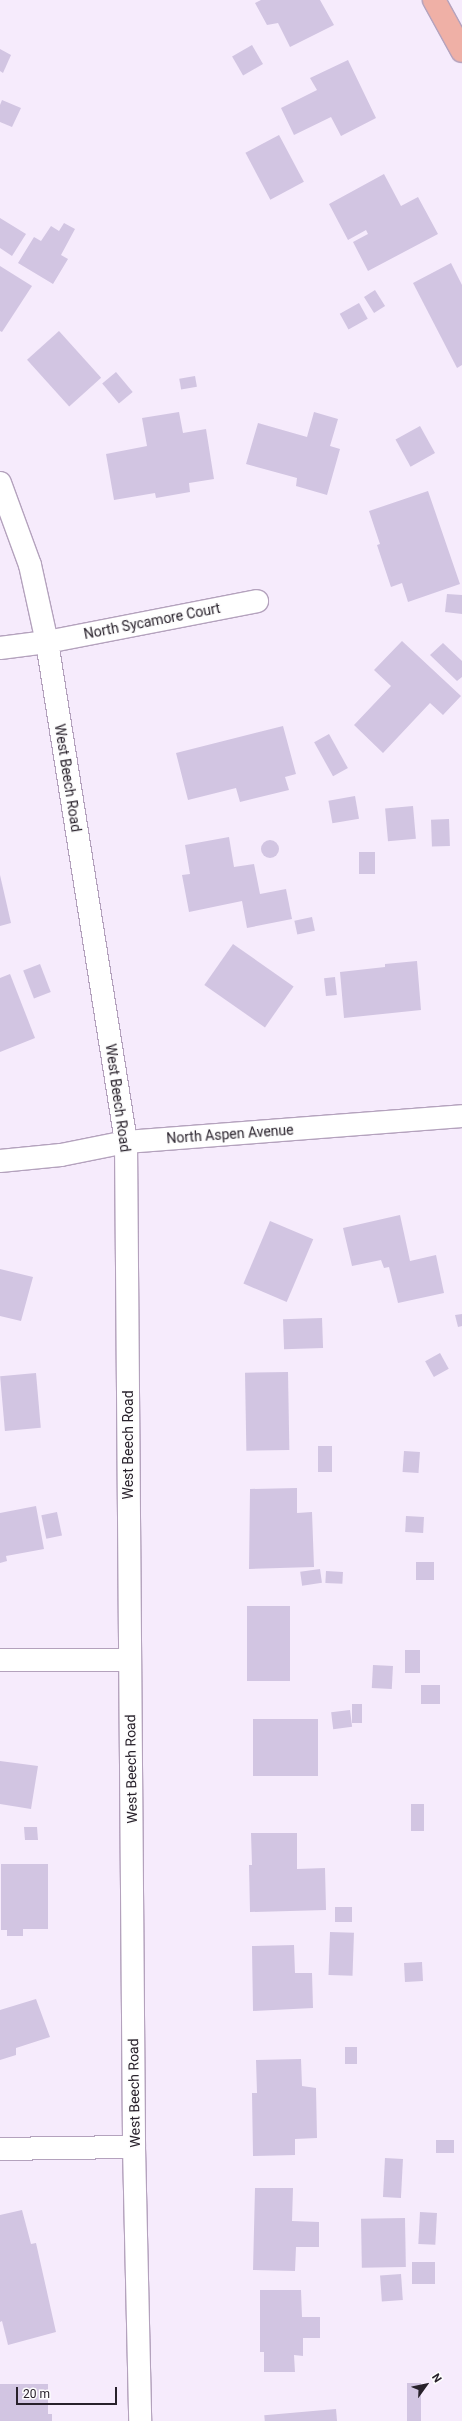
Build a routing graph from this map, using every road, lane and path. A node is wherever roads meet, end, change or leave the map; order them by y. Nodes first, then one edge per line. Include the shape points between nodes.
1 (434, 0) edge
2 (462, 51) edge
3 (0, 483) edge
4 (257, 601) dead end
5 (47, 642) junction
6 (0, 648) edge
7 (462, 1116) edge
8 (126, 1142) junction
9 (0, 1161) edge
10 (0, 1660) edge
11 (130, 1660) junction
12 (134, 2147) junction
13 (0, 2149) edge
14 (140, 2421) edge

1 - 2 main road
3 - 5 street, West Beech Road via 30,565
4 - 5 street, North Sycamore Court
5 - 6 street, North Sycamore Court
5 - 8 street, West Beech Road
7 - 8 street, North Aspen Avenue
8 - 9 street, North Aspen Avenue via 61,1155
8 - 11 street, West Beech Road
10 - 11 street
11 - 12 street, West Beech Road
12 - 13 street
12 - 14 street, West Beech Road

